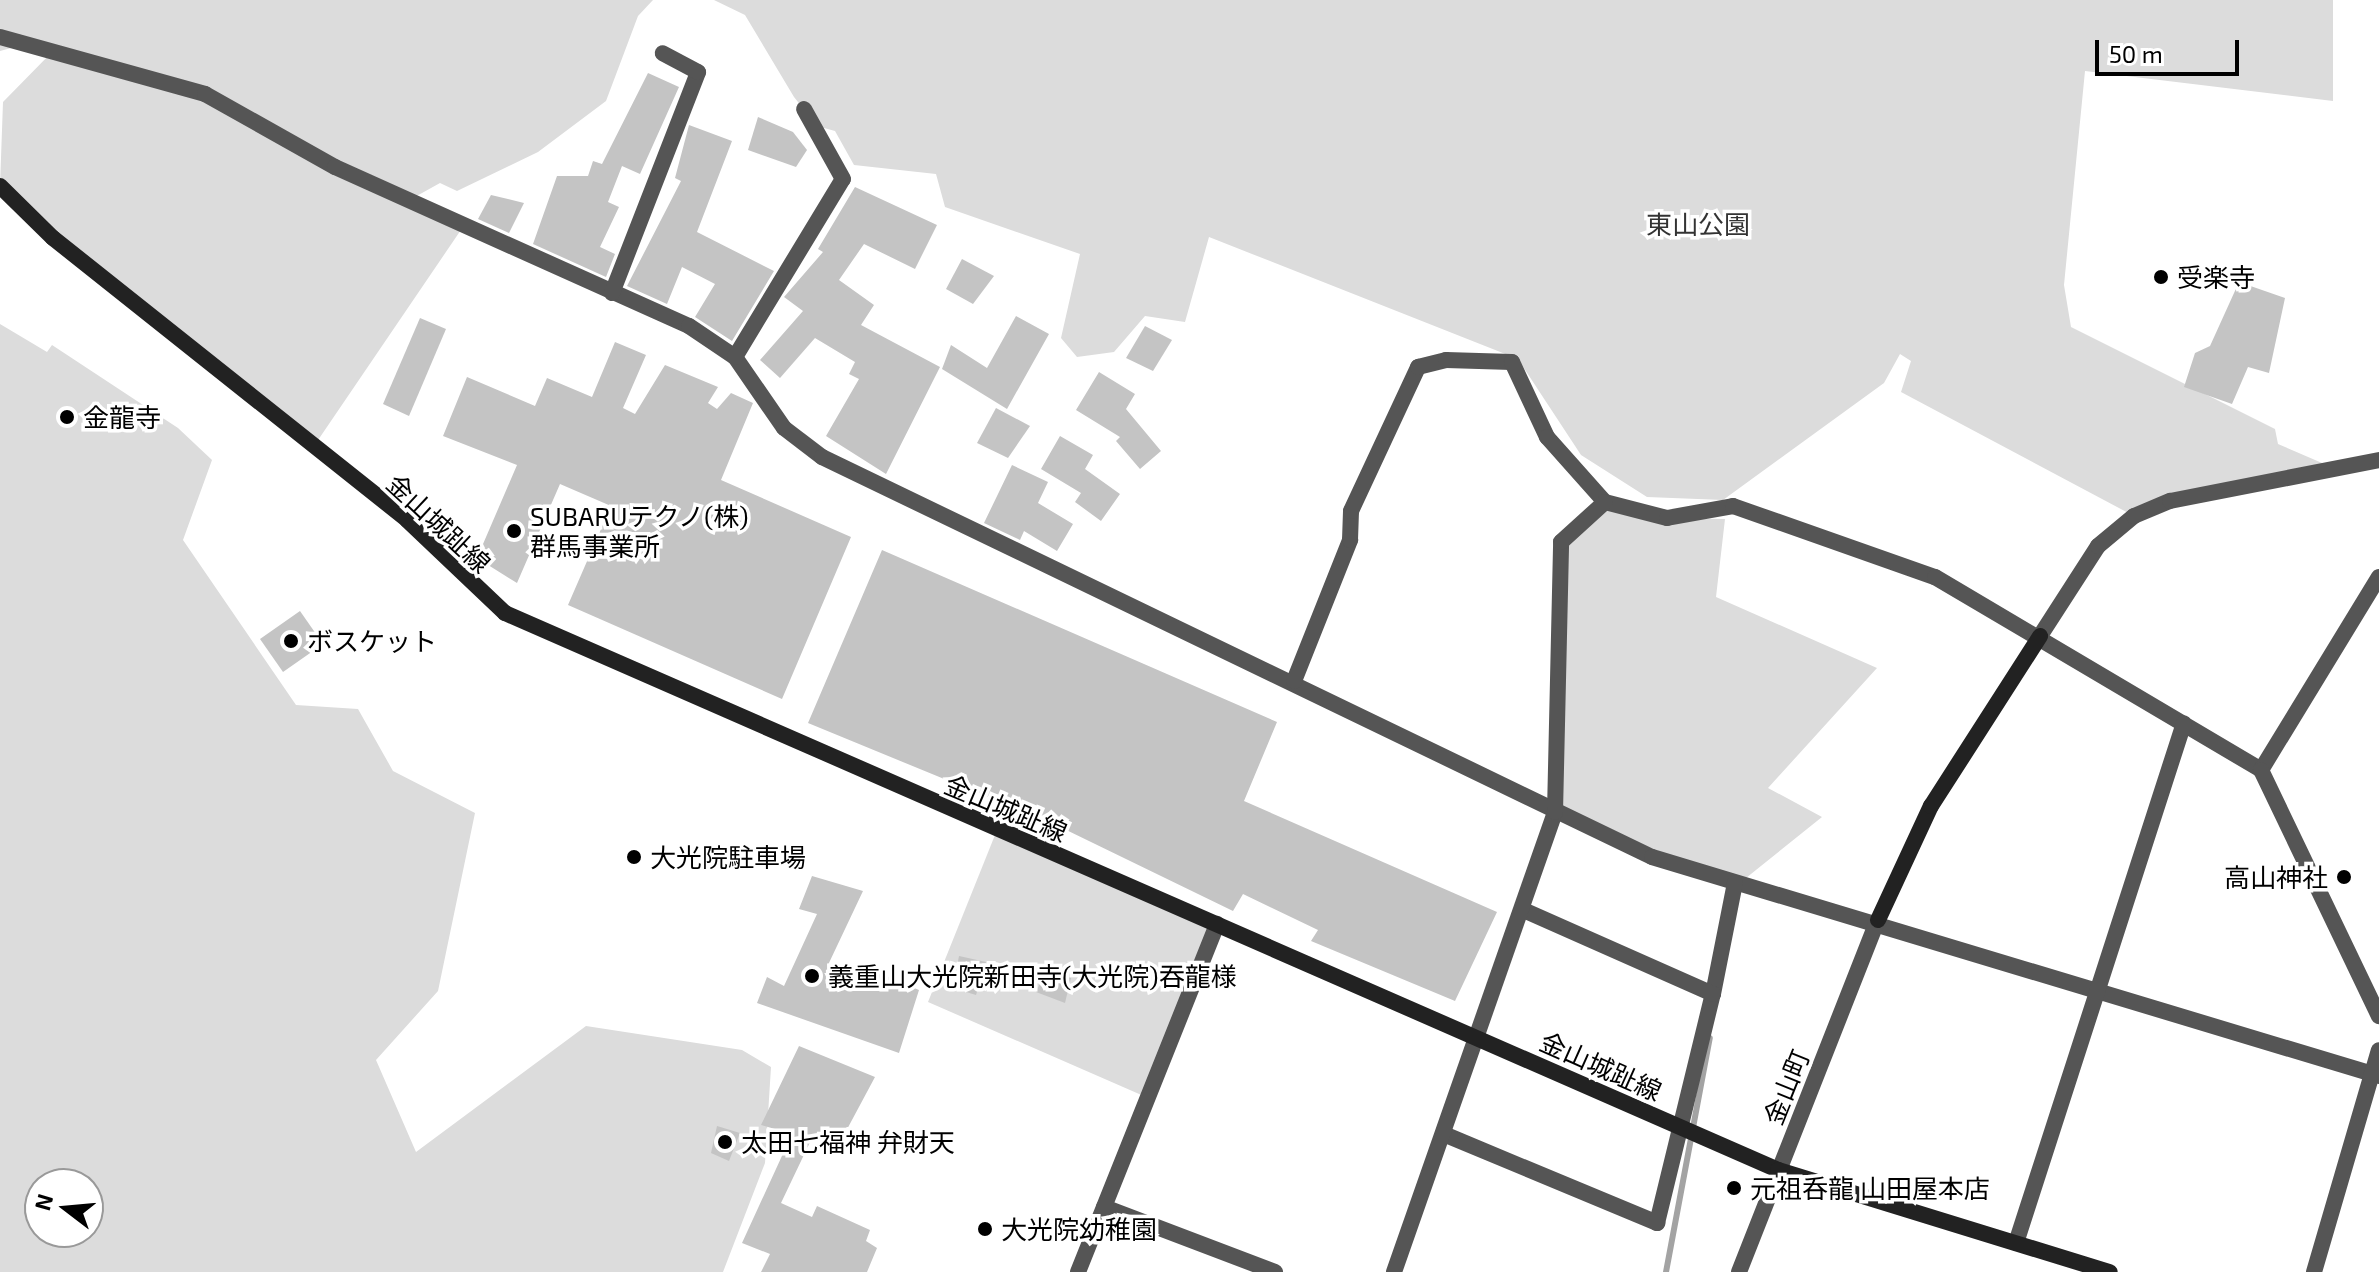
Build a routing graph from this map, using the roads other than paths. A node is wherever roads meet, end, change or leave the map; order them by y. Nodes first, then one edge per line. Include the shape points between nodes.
1 (0, 37) edge
2 (663, 53) dead end
3 (804, 109) dead end
4 (0, 186) edge
5 (612, 293) junction
6 (735, 357) junction
7 (2379, 460) edge
8 (1605, 502) junction
9 (2379, 577) edge
10 (2040, 636) junction
11 (1294, 681) junction
12 (2184, 723) junction
13 (2261, 770) junction
14 (1555, 812) junction
15 (1735, 883) junction
16 (1523, 910) junction
17 (1878, 920) junction
18 (1217, 924) junction
19 (2095, 988) junction
20 (1713, 994) junction
21 (2379, 1016) edge
22 (1480, 1040) junction
23 (2379, 1050) edge
24 (2376, 1075) edge
25 (1678, 1126) junction
26 (1446, 1135) junction
27 (1778, 1170) junction
28 (1104, 1207) junction
29 (2016, 1243) junction
30 (1078, 1272) edge
31 (1275, 1272) edge
32 (1394, 1272) edge
33 (1739, 1272) edge
34 (2110, 1272) edge
35 (2314, 1272) edge

1 - 5 street via 205,94 335,167
2 - 5 street via 698,72
3 - 6 street via 843,179
4 - 18 main road, 金山城趾線 via 53,238 407,520 505,613
5 - 6 street via 689,326
6 - 11 street via 784,428 822,457
7 - 10 street via 2170,501 2134,516 2098,546
8 - 10 street via 1667,518 1733,506 1782,520 1935,577
8 - 11 street via 1547,437 1512,362 1465,359 1418,367 1351,511 1350,540
8 - 14 street via 1561,542
9 - 13 street
10 - 12 street
10 - 17 main road via 1931,806
11 - 14 street
12 - 13 street
12 - 19 street
13 - 21 street
14 - 15 street via 1652,857
14 - 16 street
15 - 17 street
15 - 20 street
16 - 20 street
16 - 22 street
17 - 19 street
17 - 27 street, 金山町
18 - 22 main road, 金山城趾線
18 - 28 street
19 - 24 street
19 - 29 street
20 - 25 street
22 - 25 main road, 金山城趾線
22 - 26 street
23 - 24 street
24 - 35 street
25 - 26 street via 1657,1223
25 - 27 main road, 金山城趾線
26 - 32 street
27 - 29 main road, 金山城趾線
27 - 33 street, 金山町
28 - 30 street
28 - 31 street
29 - 34 main road, 金山城趾線

